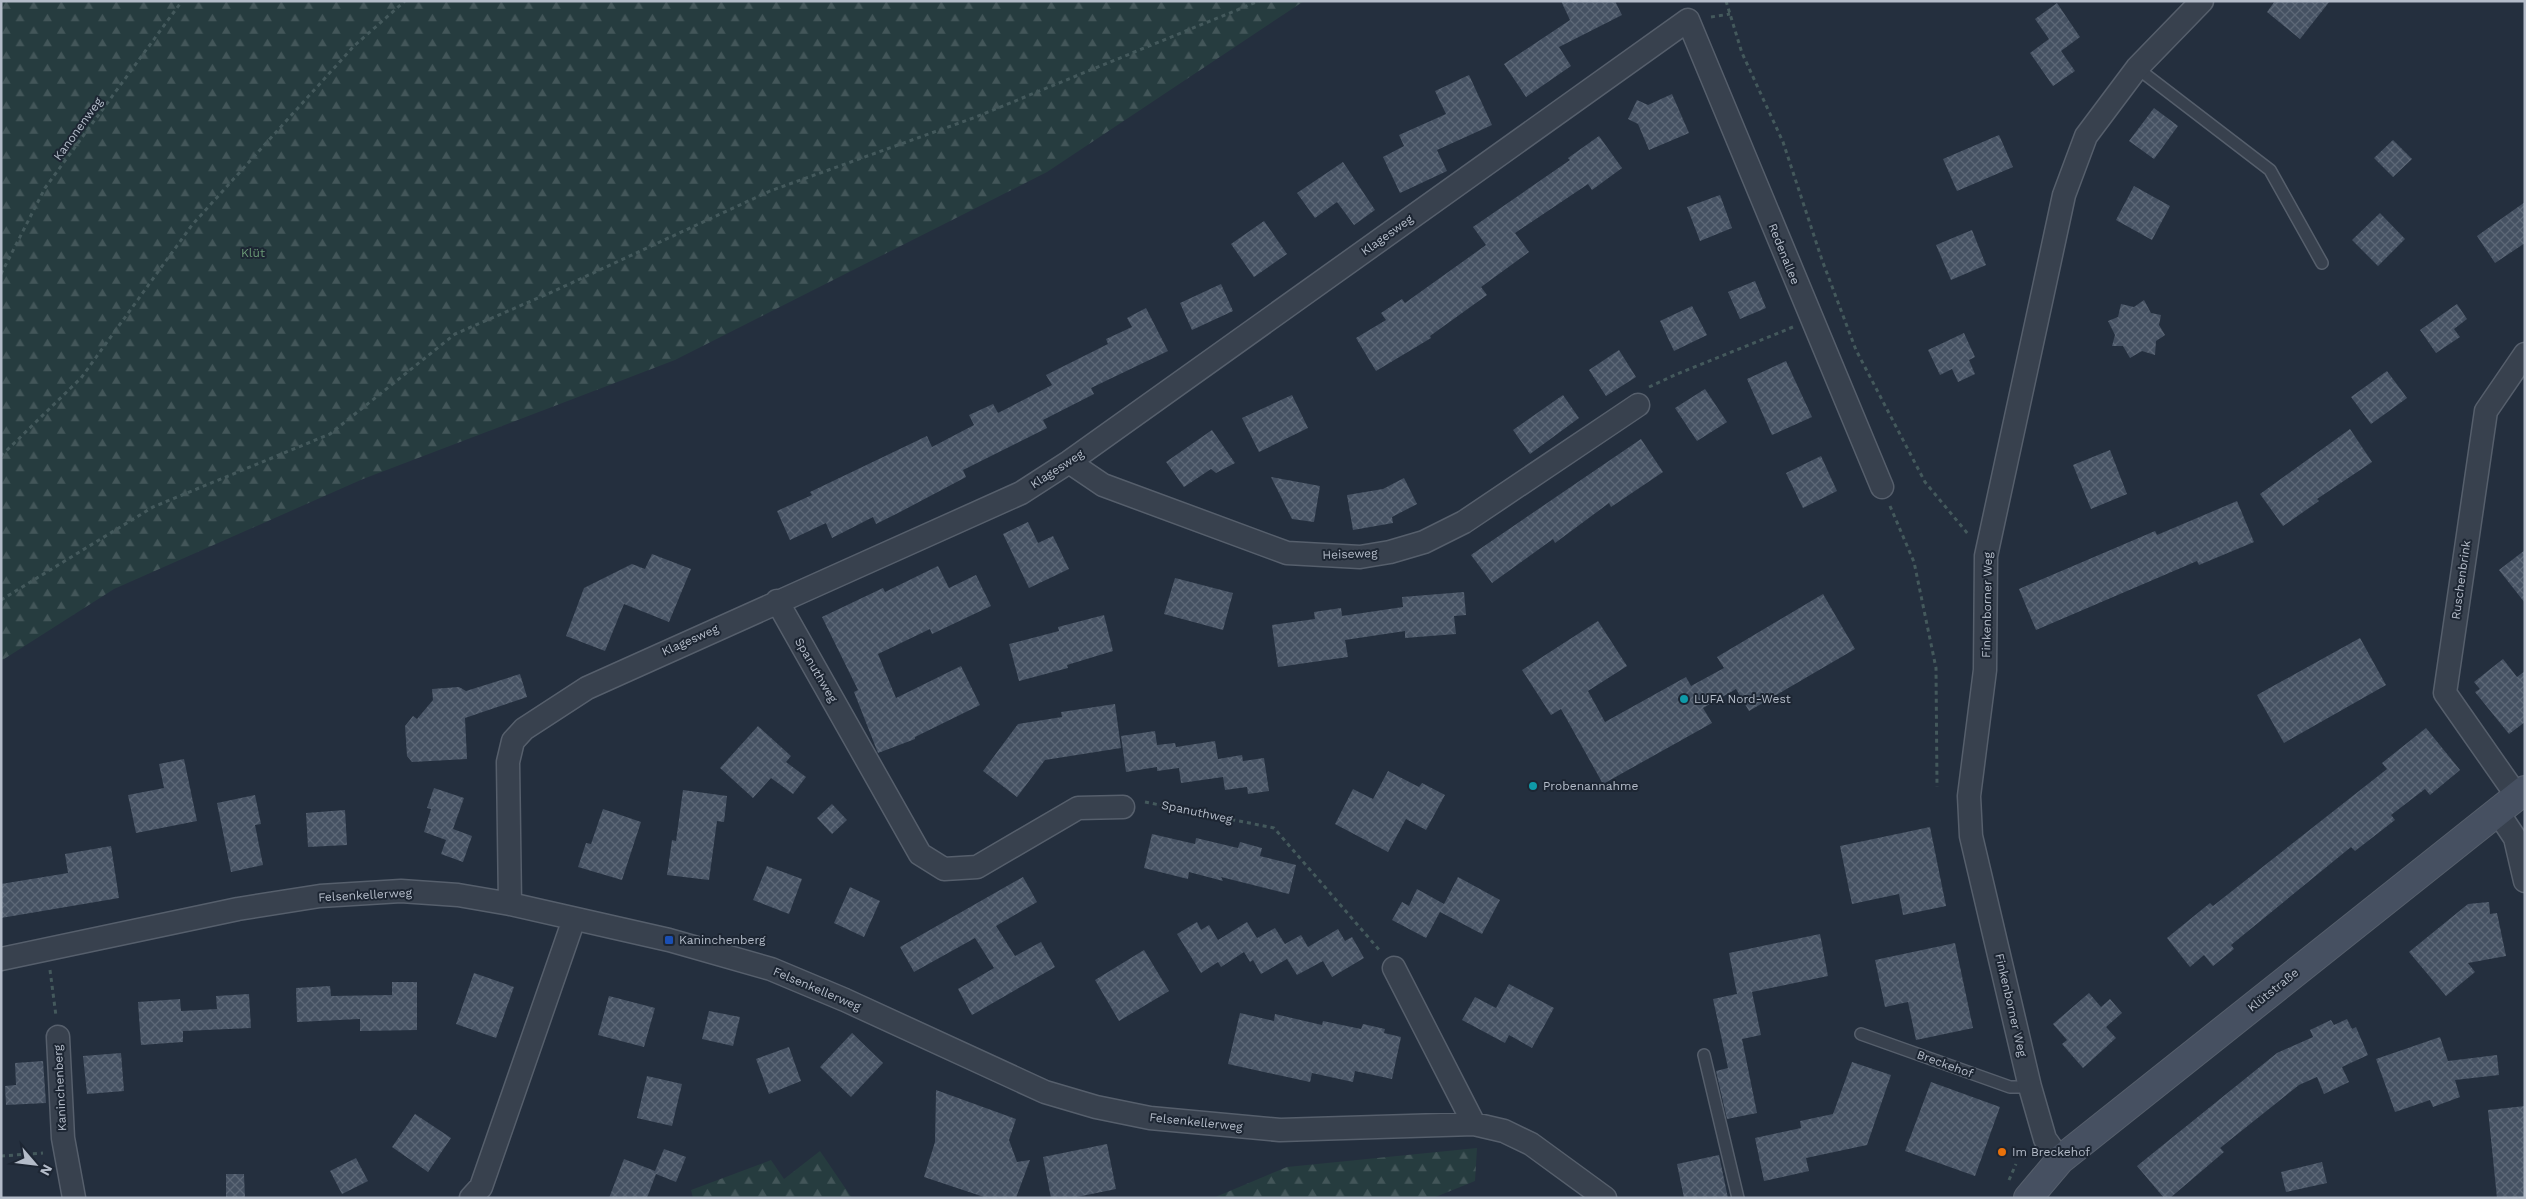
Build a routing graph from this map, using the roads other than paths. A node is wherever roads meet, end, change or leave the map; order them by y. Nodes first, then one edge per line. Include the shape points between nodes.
1 (2202, 1) edge
2 (1688, 20) joint
3 (2137, 68) junction
4 (2322, 263) dead end
5 (2525, 354) edge
6 (1638, 405) road end
7 (1069, 462) junction
8 (1882, 487) road end
9 (776, 602) junction
10 (2513, 799) edge
11 (1124, 807) road end
12 (2525, 881) edge
13 (510, 904) junction
14 (574, 919) junction
15 (1, 959) edge
16 (1394, 968) road end
17 (1861, 1034) dead end
18 (58, 1037) road end
19 (1704, 1055) dead end
20 (2030, 1087) junction
21 (1474, 1124) junction
22 (2060, 1160) junction
23 (74, 1198) edge
24 (471, 1198) edge
25 (1605, 1198) edge
26 (1738, 1198) edge
27 (2028, 1198) edge

1 - 3 street, Finkenborner Weg
2 - 7 street, Klagesweg
2 - 8 street, Redenallee
3 - 4 lane via 2270,170
3 - 20 street, Finkenborner Weg via 2086,136 2064,195 1986,556 1985,670 1969,796 1971,836
5 - 10 street, Ruschenbrink via 2486,411 2445,693
6 - 7 street, Heiseweg via 1464,522 1424,542 1390,552 1360,556 1287,553 1103,485
7 - 9 street, Klagesweg via 1021,493
9 - 11 street, Spanuthweg via 920,854 944,869 977,867 1078,808
9 - 13 street, Klagesweg via 587,688 524,729 513,742 508,762
10 - 12 street, Ruschenbrink via 2515,838
10 - 22 main road, Klütstraße
13 - 14 street, Felsenkellerweg
13 - 15 street, Felsenkellerweg via 458,895 401,891 320,896 238,909
14 - 21 street, Felsenkellerweg via 711,950 771,969 1045,1092 1096,1108 1150,1118 1280,1130
14 - 24 street via 481,1187
16 - 21 street
17 - 20 lane, Breckehof via 2010,1087
18 - 23 street, Kaninchenberg via 65,1151
19 - 26 lane
20 - 22 street, Finkenborner Weg via 2045,1139
21 - 25 street, Felsenkellerweg via 1504,1131 1531,1144
22 - 27 main road, Klütstraße

